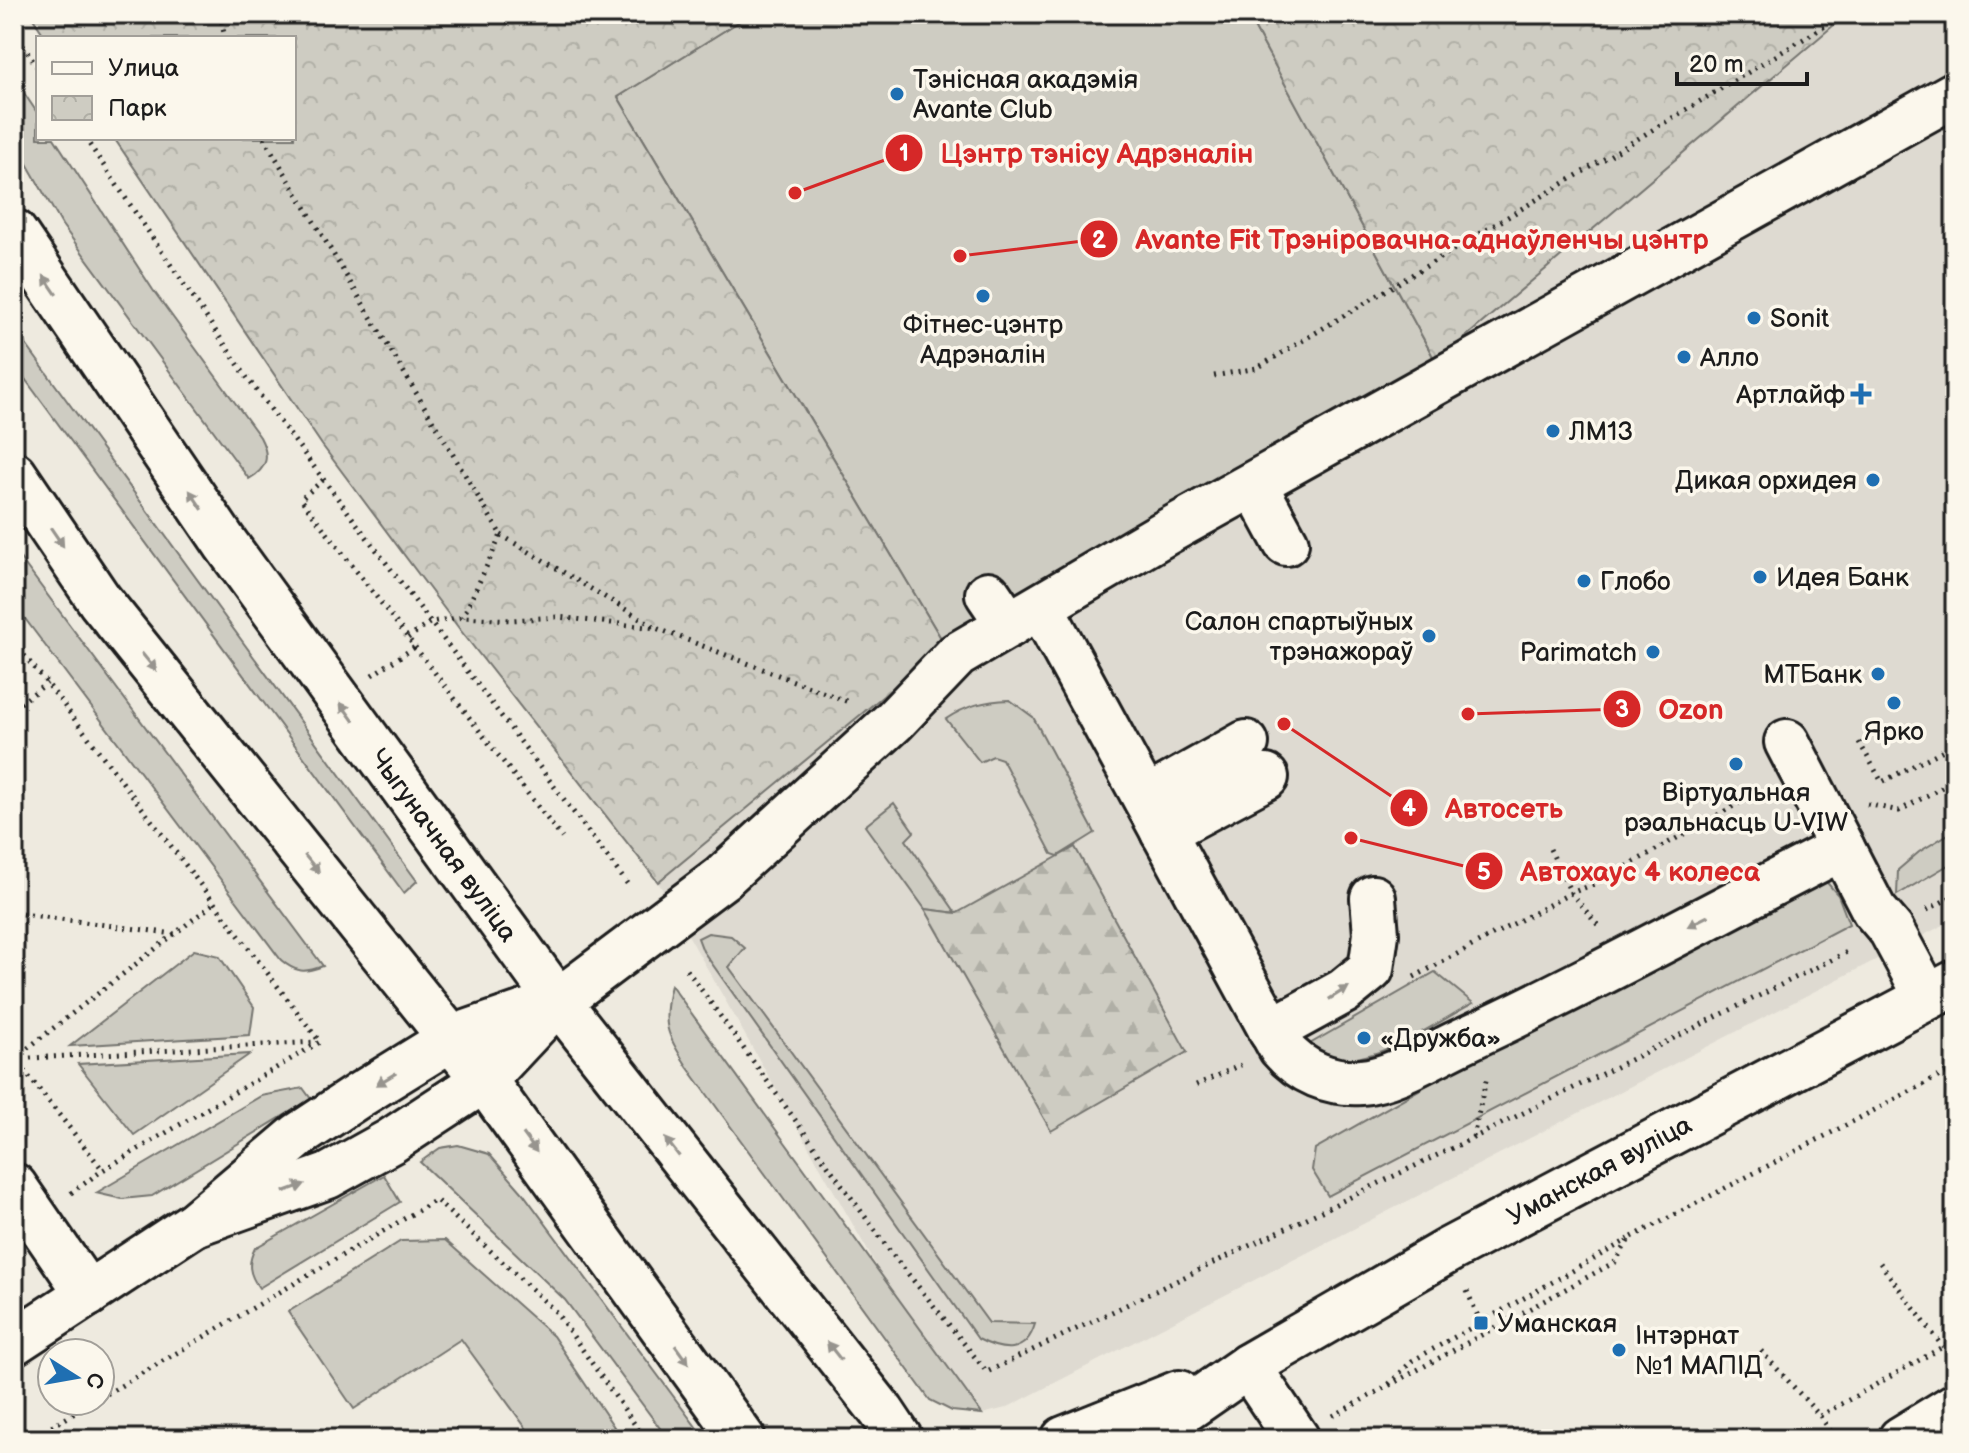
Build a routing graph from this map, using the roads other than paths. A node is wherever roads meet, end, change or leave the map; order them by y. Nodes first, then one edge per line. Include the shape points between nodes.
1 (1955, 94) edge
2 (14, 232) edge
3 (14, 474) edge
4 (1254, 484) junction
5 (1286, 543) dead end
6 (1012, 609) junction
7 (1787, 742) dead end
8 (1256, 760) dead end
9 (1154, 815) junction
10 (1842, 848) junction
11 (1373, 898) dead end
12 (1941, 990) edge
13 (558, 1001) junction
14 (1271, 1031) junction
15 (452, 1038) junction
16 (484, 1080) junction
17 (26, 1202) edge
18 (194, 1224) junction
19 (88, 1294) junction
20 (14, 1342) edge
21 (1248, 1366) junction
22 (1955, 1406) edge
23 (1296, 1438) edge
24 (743, 1439) edge
25 (900, 1439) edge
26 (1064, 1439) edge
27 (1143, 1439) edge
28 (1901, 1439) edge

1 - 4 main road
13 -> 2 main road, Чыгуначная вуліца via 225,543
3 -> 15 main road via 100,601
4 - 5 main road
4 - 6 main road
6 - 9 main road
6 - 13 main road via 722,878
7 - 10 main road
8 - 9 main road
9 - 14 main road
10 - 12 main road via 1874,910
10 -> 14 main road via 1396,1072 1364,1082 1330,1081 1292,1061
14 -> 11 main road via 1344,991 1371,969 1376,934
12 - 21 main road, Уманская вуліца via 1449,1250
13 - 15 main road
13 - 16 main road
25 -> 13 main road, Чыгуначная вуліца
15 - 16 main road
15 -> 18 main road via 299,1135
18 -> 16 main road via 328,1176
16 -> 24 main road
17 - 19 main road
18 - 19 main road
19 - 20 main road
21 - 23 main road
21 - 26 main road, Уманская вуліца
21 - 27 main road, Уманская вуліца
22 - 28 main road

